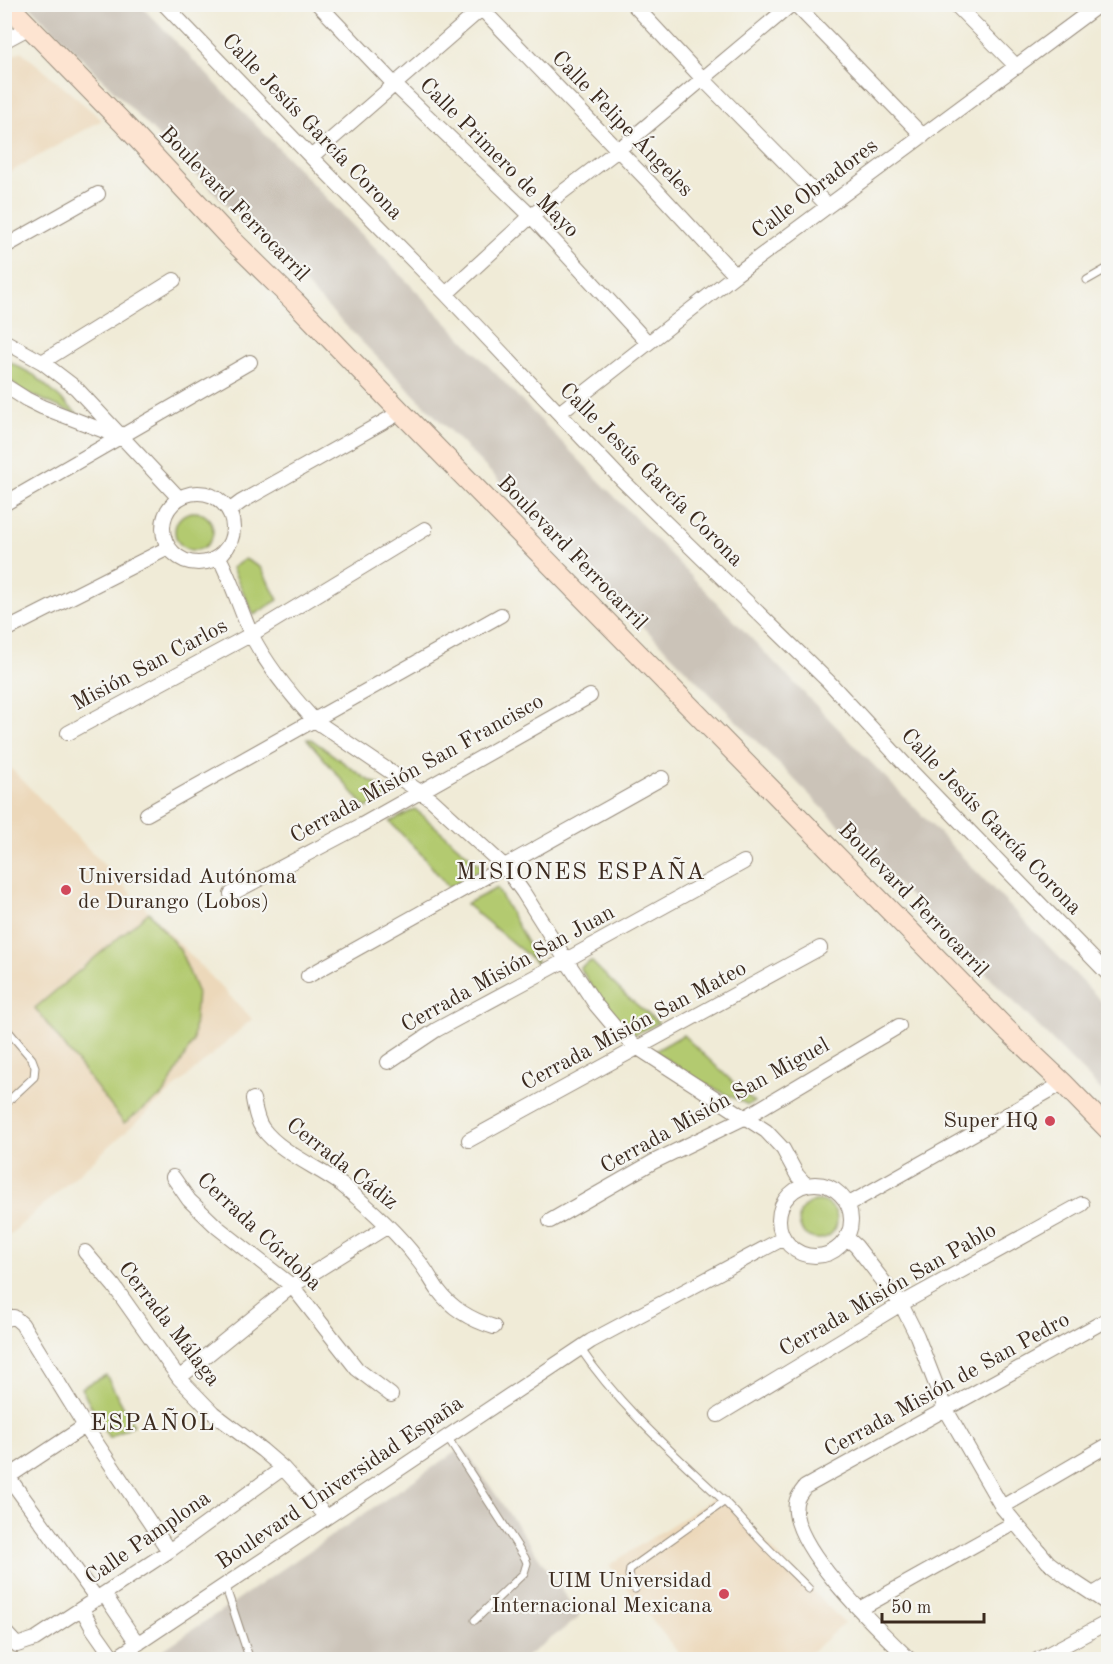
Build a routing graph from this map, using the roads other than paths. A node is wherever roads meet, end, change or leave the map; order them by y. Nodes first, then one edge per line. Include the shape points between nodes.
1 (7, 4) edge
2 (318, 4) edge
3 (633, 4) edge
4 (793, 4) edge
5 (955, 4) edge
6 (1101, 4) edge
7 (482, 6) edge
8 (173, 7) edge
9 (1108, 11) edge
10 (30, 27) junction
11 (4, 41) edge
12 (1017, 66) junction
13 (702, 78) junction
14 (395, 85) junction
15 (923, 136) junction
16 (618, 150) junction
17 (311, 157) junction
18 (98, 194) dead end
19 (828, 206) junction
20 (531, 216) junction
21 (4, 247) edge
22 (1108, 268) edge
23 (735, 275) junction
24 (174, 280) dead end
25 (1087, 280) dead end
26 (446, 294) junction
27 (4, 341) edge
28 (648, 344) junction
29 (42, 362) junction
30 (250, 362) dead end
31 (4, 385) edge
32 (401, 412) junction
33 (559, 413) junction
34 (121, 437) junction
35 (179, 498) junction
36 (4, 504) edge
37 (229, 511) junction
38 (425, 529) dead end
39 (168, 548) junction
40 (219, 557) junction
41 (501, 615) dead end
42 (4, 631) edge
43 (252, 634) junction
44 (590, 696) dead end
45 (314, 720) junction
46 (68, 733) dead end
47 (662, 778) dead end
48 (420, 792) junction
49 (147, 814) dead end
50 (744, 862) dead end
51 (505, 867) junction
52 (231, 894) dead end
53 (820, 948) dead end
54 (566, 960) junction
55 (1108, 974) edge
56 (308, 976) dead end
57 (4, 1026) edge
58 (899, 1026) dead end
59 (638, 1048) junction
60 (388, 1062) dead end
61 (1063, 1083) junction
62 (253, 1099) dead end
63 (4, 1105) edge
64 (746, 1117) junction
65 (1108, 1129) edge
66 (469, 1140) dead end
67 (173, 1177) dead end
68 (805, 1184) junction
69 (849, 1204) junction
70 (1082, 1204) dead end
71 (4, 1212) edge
72 (4, 1216) edge
73 (550, 1221) dead end
74 (388, 1226) junction
75 (784, 1238) junction
76 (848, 1238) junction
77 (85, 1252) dead end
78 (292, 1286) junction
79 (901, 1304) junction
80 (1108, 1319) edge
81 (4, 1320) edge
82 (494, 1327) dead end
83 (585, 1345) junction
84 (179, 1378) junction
85 (391, 1395) dead end
86 (945, 1408) junction
87 (718, 1415) dead end
88 (86, 1426) junction
89 (447, 1437) junction
90 (1108, 1445) edge
91 (283, 1468) junction
92 (6, 1474) edge
93 (725, 1502) junction
94 (1002, 1507) junction
95 (327, 1517) junction
96 (1014, 1523) junction
97 (169, 1551) junction
98 (225, 1585) junction
99 (1108, 1585) edge
100 (809, 1588) dead end
101 (635, 1589) dead end
102 (1093, 1594) junction
103 (100, 1597) junction
104 (1108, 1604) edge
105 (82, 1609) junction
106 (860, 1610) junction
107 (475, 1620) dead end
108 (1108, 1622) edge
109 (4, 1631) edge
110 (139, 1643) junction
111 (249, 1657) edge
112 (115, 1659) edge
113 (241, 1659) edge
114 (910, 1659) edge
115 (1037, 1659) edge

1 - 10 main road, Boulevard Ferrocarril
2 - 14 street, Calle Primero de Mayo
3 - 13 street
4 - 13 street
4 - 15 street
5 - 12 street
6 - 9 street
6 - 12 street, Calle Obradores
7 - 14 street
7 - 16 street, Calle Felipe Ángeles
8 - 17 street, Calle Jesús García Corona
10 - 11 street
10 - 32 main road, Boulevard Ferrocarril
12 - 15 street, Calle Obradores
13 - 16 street
13 - 19 street
14 - 17 street
14 - 20 street, Calle Primero de Mayo
15 - 19 street, Calle Obradores
16 - 20 street
16 - 23 street, Calle Felipe Ángeles
17 - 26 street, Calle Jesús García Corona
18 - 21 street
19 - 23 street, Calle Obradores
20 - 26 street
20 - 28 street, Calle Primero de Mayo
22 - 25 lane
23 - 28 street, Calle Obradores
24 - 29 street
26 - 33 street, Calle Jesús García Corona
27 - 29 street
28 - 33 street, Calle Obradores
29 - 34 street via 76,388
30 - 34 street
31 - 34 street via 42,407
32 - 37 street
32 - 61 main road, Boulevard Ferrocarril
33 - 55 street, Calle Jesús García Corona via 828,681
34 - 35 street
34 - 36 street
35 - 37 street via 199,492 211,494
35 - 39 street via 163,522
37 - 40 street via 233,535
38 - 43 street, Misión San Carlos
39 - 40 street via 195,564
39 - 42 street
40 - 43 street
41 - 45 street
43 - 45 street via 277,676
43 - 46 street, Misión San Carlos
44 - 48 street, Cerrada Misión San Francisco
45 - 48 street
45 - 49 street
47 - 51 street
48 - 51 street
48 - 52 street, Cerrada Misión San Francisco
50 - 54 street, Cerrada Misión San Juan
51 - 54 street
51 - 56 street
53 - 59 street, Cerrada Misión San Mateo
54 - 59 street via 596,1005
54 - 60 street, Cerrada Misión San Juan via 436,1030
57 - 63 lane via 35,1067 34,1077
58 - 64 street, Cerrada Misión San Miguel
59 - 64 street
59 - 66 street, Cerrada Misión San Mateo
61 - 65 main road, Boulevard Ferrocarril
61 - 69 street
62 - 74 street, Cerrada Cádiz via 262,1128 275,1142 341,1185
64 - 68 street via 783,1149
64 - 73 street, Cerrada Misión San Miguel via 653,1162
67 - 78 street, Cerrada Córdoba via 189,1200 217,1227
68 - 69 street via 830,1186
68 - 75 street via 784,1200 779,1212
69 - 76 street
70 - 79 street, Cerrada Misión San Pablo
71 - 72 lane
74 - 78 street
74 - 82 street, Cerrada Cádiz via 450,1304
75 - 76 street via 789,1246 812,1257 833,1252
75 - 83 street, Boulevard Universidad España
76 - 79 street
77 - 84 street, Cerrada Málaga
78 - 84 street
78 - 85 street, Cerrada Córdoba via 357,1369
79 - 86 street
79 - 87 street, Cerrada Misión San Pablo
80 - 86 street, Cerrada Misión de San Pedro
81 - 88 street via 14,1317 22,1324
83 - 89 street, Boulevard Universidad España
83 - 93 lane via 594,1370 625,1405
84 - 91 street, Cerrada Málaga via 213,1413
86 - 94 street
86 - 106 street, Cerrada Misión de San Pedro via 805,1487 796,1502 805,1538 825,1570
88 - 92 street
88 - 97 street
89 - 95 street, Boulevard Universidad España
89 - 107 lane via 527,1563 524,1573
90 - 94 street
91 - 95 street, Cerrada Málaga
91 - 97 street, Calle Pamplona
92 - 103 street
93 - 100 lane
93 - 101 lane via 630,1569
94 - 96 street
95 - 98 street, Boulevard Universidad España
96 - 102 street via 1048,1562
96 - 106 street
97 - 103 street, Calle Pamplona
98 - 110 street, Boulevard Universidad España
98 - 111 lane
99 - 102 street
102 - 104 street
103 - 105 street, Calle Pamplona
103 - 110 street
105 - 109 street, Calle Pamplona via 35,1639 17,1645
105 - 112 street
106 - 114 street
108 - 115 street
110 - 112 street, Boulevard Universidad España
111 - 113 lane

